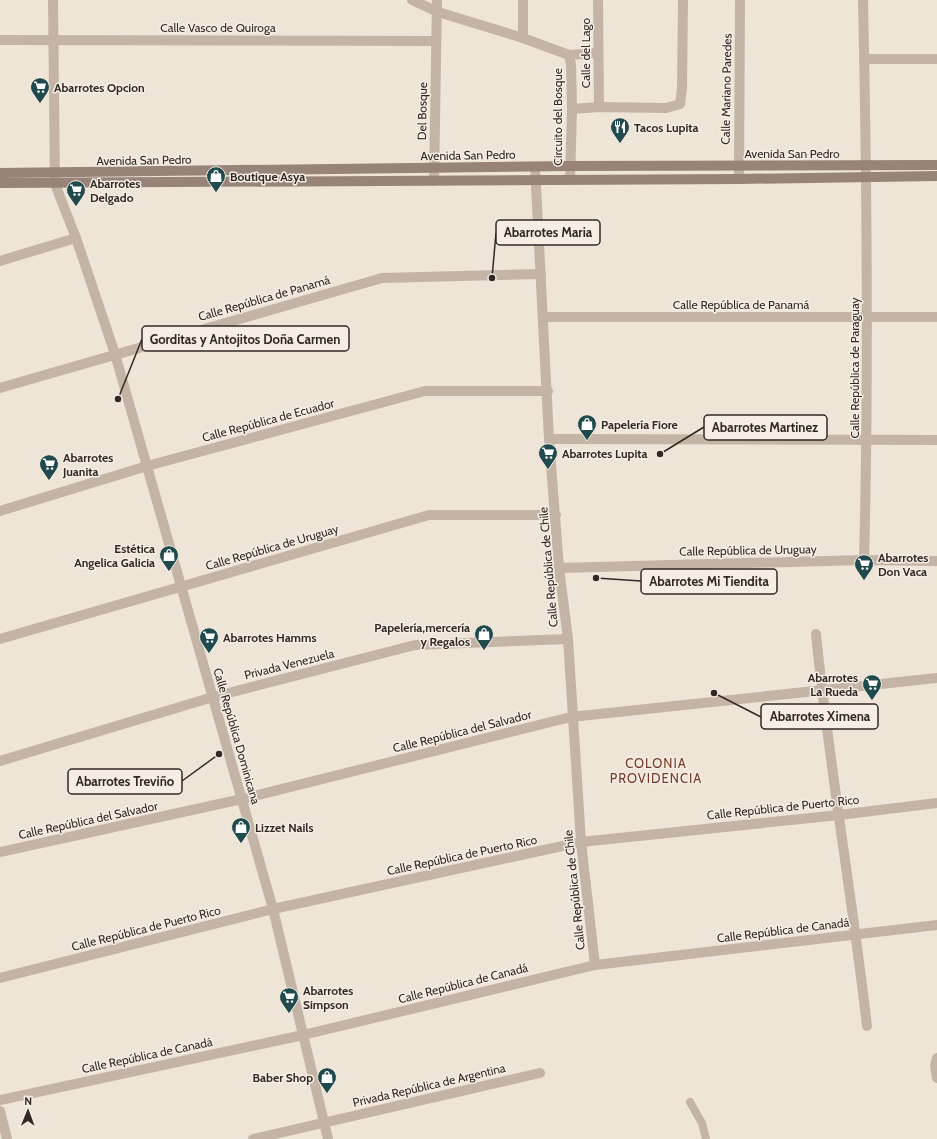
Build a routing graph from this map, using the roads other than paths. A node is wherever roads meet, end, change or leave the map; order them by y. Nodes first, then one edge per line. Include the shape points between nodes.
1 (53, 0) edge
2 (412, 0) edge
3 (437, 0) edge
4 (523, 0) edge
5 (598, 0) edge
6 (683, 0) edge
7 (740, 0) edge
8 (863, 0) edge
9 (438, 12) junction
10 (523, 38) junction
11 (54, 39) junction
12 (0, 40) edge
13 (436, 41) junction
14 (598, 54) junction
15 (569, 55) junction
16 (864, 59) junction
17 (937, 59) edge
18 (599, 107) junction
19 (572, 108) junction
20 (867, 165) junction
21 (937, 165) edge
22 (570, 166) junction
23 (738, 166) junction
24 (535, 167) junction
25 (434, 169) junction
26 (0, 173) edge
27 (867, 176) junction
28 (937, 176) edge
29 (55, 179) junction
30 (739, 179) junction
31 (536, 180) junction
32 (570, 180) junction
33 (434, 181) junction
34 (0, 183) edge
35 (76, 238) junction
36 (0, 261) edge
37 (541, 274) junction
38 (544, 317) junction
39 (937, 317) edge
40 (868, 318) junction
41 (115, 354) junction
42 (0, 388) edge
43 (548, 391) junction
44 (549, 439) junction
45 (867, 440) junction
46 (937, 440) edge
47 (147, 466) junction
48 (0, 511) edge
49 (556, 515) junction
50 (864, 560) junction
51 (937, 561) edge
52 (559, 568) junction
53 (181, 587) junction
54 (816, 634) dead end
55 (0, 639) edge
56 (568, 639) junction
57 (937, 678) edge
58 (821, 691) junction
59 (213, 697) junction
60 (572, 717) junction
61 (0, 761) edge
62 (242, 799) junction
63 (937, 803) edge
64 (839, 815) junction
65 (581, 842) junction
66 (0, 852) edge
67 (273, 909) junction
68 (937, 925) edge
69 (856, 934) junction
70 (595, 965) junction
71 (0, 978) edge
72 (867, 1026) dead end
73 (303, 1036) junction
74 (937, 1058) edge
75 (540, 1073) dead end
76 (937, 1078) edge
77 (0, 1100) edge
78 (690, 1102) dead end
79 (0, 1111) edge
80 (324, 1123) junction
81 (7, 1139) edge
82 (254, 1139) edge
83 (328, 1139) edge
84 (706, 1139) edge

1 - 11 street
2 - 9 street, Circuito del Bosque
3 - 9 street
4 - 10 street
5 - 14 street, Calle del Lago
6 - 18 street via 680,104 666,108
7 - 23 street, Calle Mariano Paredes
8 - 16 street, Calle República de Paraguay
9 - 10 street, Circuito del Bosque
9 - 13 street
10 - 15 street, Circuito del Bosque
11 - 12 street, Calle Vasco de Quiroga
11 - 13 street, Calle Vasco de Quiroga
11 - 29 street
13 - 25 street, Del Bosque
14 - 15 street, Circuito del Bosque
14 - 18 street, Calle del Lago
15 - 19 street, Circuito del Bosque
16 - 17 street
16 - 20 street, Calle República de Paraguay
18 - 19 street
19 - 22 street, Circuito del Bosque
20 - 21 main road, Avenida San Pedro
20 - 23 main road, Avenida San Pedro
20 - 27 street, Calle República de Paraguay
22 - 23 main road, Avenida San Pedro
22 - 24 main road, Avenida San Pedro
22 - 32 street, Circuito del Bosque
23 - 30 street, Calle Mariano Paredes
24 - 25 main road, Avenida San Pedro
24 - 31 street, Calle República de Chile
25 - 29 main road, Avenida San Pedro
25 - 33 street, Del Bosque
26 - 29 main road, Avenida San Pedro
27 - 28 main road, Avenida San Pedro
27 - 30 main road, Avenida San Pedro
27 - 40 street, Calle República de Paraguay
29 - 33 main road, Avenida San Pedro
29 - 34 main road, Avenida San Pedro
29 - 35 street, Calle República Dominicana
30 - 32 main road, Avenida San Pedro
31 - 32 main road, Avenida San Pedro
31 - 33 main road, Avenida San Pedro
31 - 37 street, Calle República de Chile
35 - 36 street
35 - 41 street, Calle República Dominicana
37 - 38 street, Calle República de Chile
37 - 41 street, Calle República de Panamá via 382,278
38 - 40 street, Calle República de Panamá
38 - 43 street, Calle República de Chile
39 - 40 street, Calle República de Panamá
40 - 45 street, Calle República de Paraguay
41 - 42 street, Calle República de Panamá
41 - 47 street, Calle República Dominicana
43 - 44 street, Calle República de Chile
43 - 47 street, Calle República de Ecuador via 425,391
44 - 45 street
44 - 49 street, Calle República de Chile
45 - 46 street
45 - 50 street, Calle República de Paraguay
47 - 48 street, Calle República de Ecuador
47 - 53 street, Calle República Dominicana
49 - 52 street, Calle República de Chile
49 - 53 street, Calle República de Uruguay via 429,515
50 - 51 street, Calle República de Uruguay
50 - 52 street, Calle República de Uruguay
52 - 56 street, Calle República de Chile
53 - 55 street, Calle República de Uruguay
53 - 59 street, Calle República Dominicana
54 - 58 street
56 - 59 street, Privada Venezuela via 415,645
56 - 60 street, Calle República de Chile
57 - 58 street, Calle República del Salvador
58 - 60 street, Calle República del Salvador
58 - 64 street
59 - 61 street, Privada Venezuela
59 - 62 street, Calle República Dominicana
60 - 62 street, Calle República del Salvador
60 - 65 street, Calle República de Chile
62 - 66 street, Calle República del Salvador
62 - 67 street, Calle República Dominicana
63 - 64 street, Calle República de Puerto Rico
64 - 65 street, Calle República de Puerto Rico
64 - 69 street
65 - 67 street, Calle República de Puerto Rico
65 - 70 street, Calle República de Chile
67 - 71 street, Calle República de Puerto Rico
67 - 73 street, Calle República Dominicana
68 - 69 street, Calle República de Canadá
69 - 70 street, Calle República de Canadá
69 - 72 street
70 - 73 street, Calle República de Canadá
73 - 77 street, Calle República de Canadá
73 - 80 street, Calle República Dominicana
74 - 76 street
75 - 80 street, Privada República de Argentina
78 - 84 lane via 702,1123
79 - 81 street
80 - 82 street, Privada República de Argentina
80 - 83 street, Calle República Dominicana

